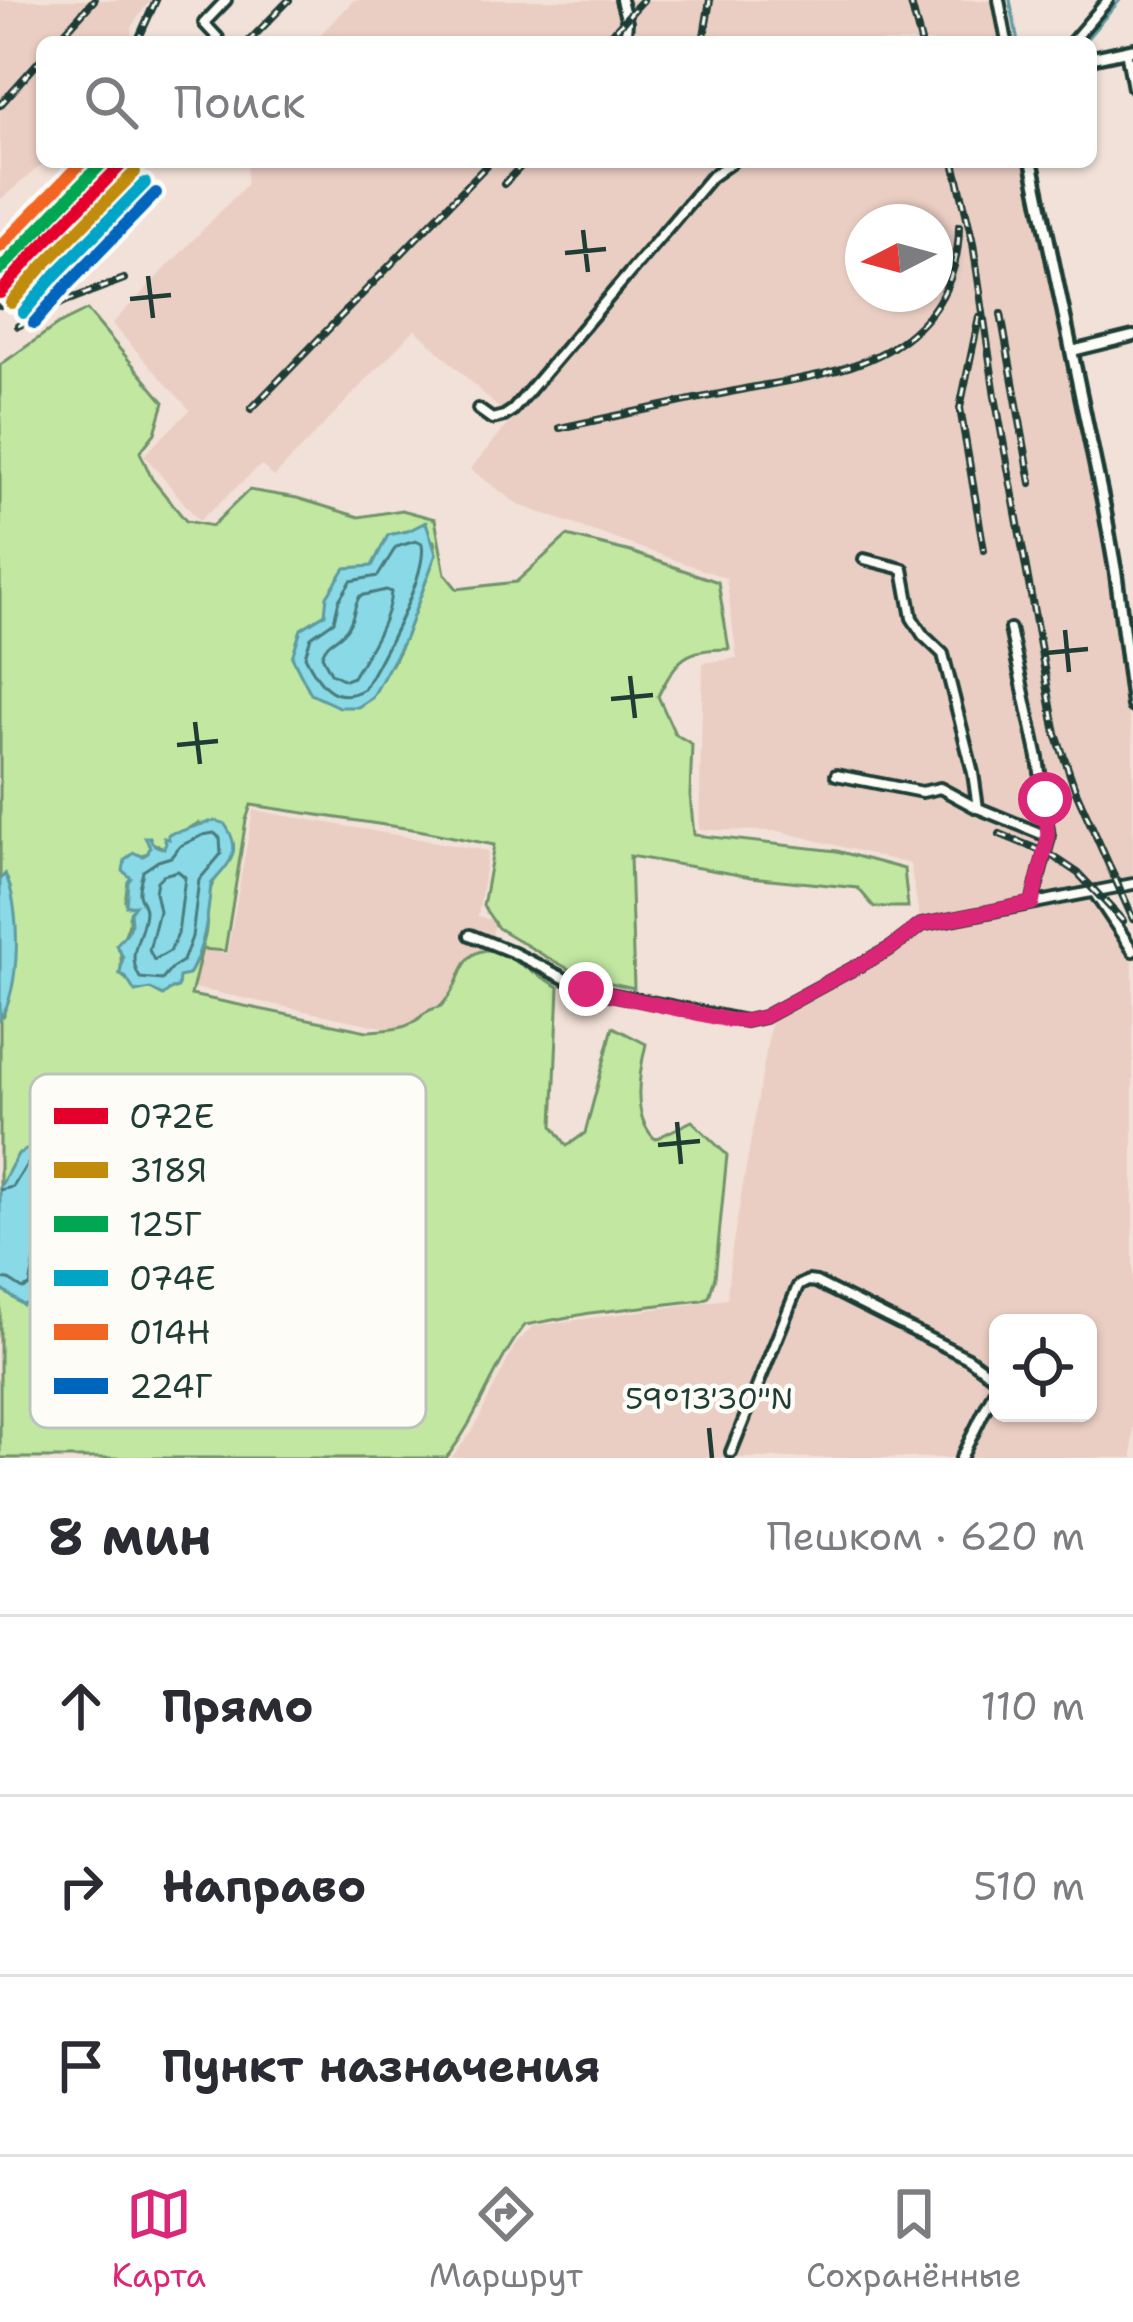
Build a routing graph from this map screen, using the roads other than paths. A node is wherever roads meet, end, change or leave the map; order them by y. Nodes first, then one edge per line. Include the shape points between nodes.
1 (226, 0) edge
2 (621, 0) edge
3 (999, 0) edge
4 (1108, 0) edge
5 (216, 36) edge
6 (626, 36) edge
7 (1006, 36) edge
8 (1077, 36) edge
9 (1130, 50) edge
10 (1097, 57) edge
11 (1133, 88) edge
12 (724, 168) edge
13 (1034, 168) edge
14 (1133, 335) edge
15 (1072, 351) junction
16 (478, 409) dead end
17 (864, 559) dead end
18 (1010, 629) dead end
19 (1133, 706) edge
20 (836, 776) dead end
21 (978, 808) junction
22 (1048, 838) junction
23 (1133, 884) edge
24 (1094, 892) junction
25 (1032, 903) junction
26 (470, 934) dead end
27 (1133, 951) edge
28 (989, 1374) edge
29 (989, 1400) edge
30 (731, 1452) dead end
31 (962, 1458) edge

1 - 5 street via 204,23
2 - 6 street
3 - 7 street
4 - 8 street
9 - 10 street
9 - 11 street
12 - 16 street via 513,410 492,419
13 - 15 street
14 - 15 street
15 - 19 street
17 - 21 street via 903,569 912,618 944,654
18 - 22 street
20 - 21 street via 922,792 940,788
21 - 22 street
22 - 25 street
23 - 24 street
24 - 25 street
24 - 27 street
25 - 26 street via 921,925 746,1021 586,989
28 - 30 street via 808,1281 798,1286
29 - 31 street

